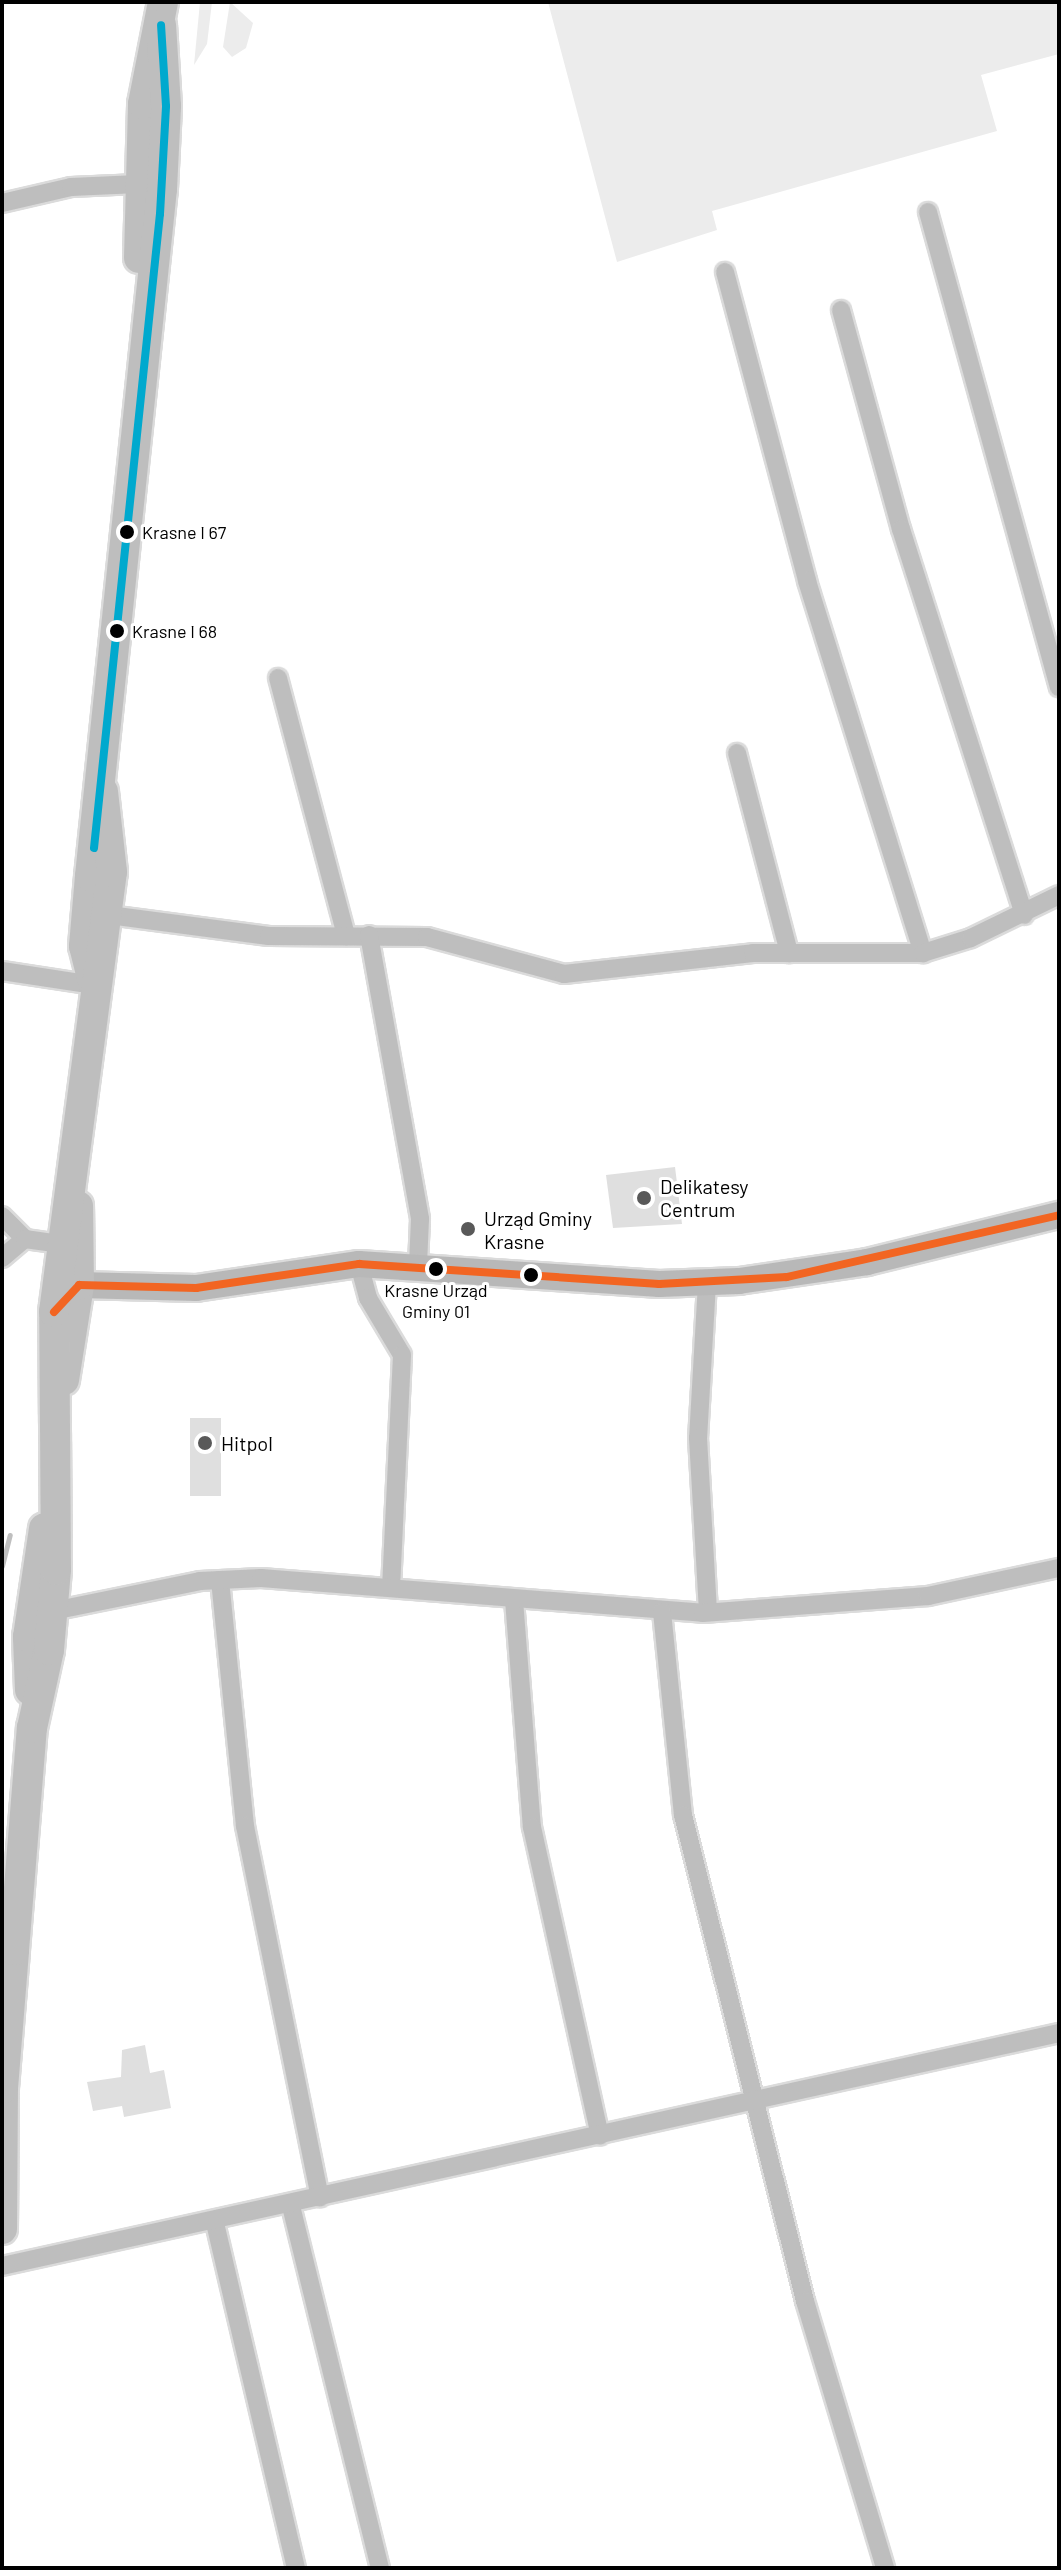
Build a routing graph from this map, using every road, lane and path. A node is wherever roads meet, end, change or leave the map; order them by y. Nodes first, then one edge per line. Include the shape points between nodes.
1 (162, 14) edge
2 (138, 184) junction
3 (2, 203) edge
4 (928, 212) dead end
5 (725, 272) dead end
6 (841, 310) dead end
7 (141, 352) junction
8 (278, 678) dead end
9 (1059, 687) edge
10 (737, 753) dead end
11 (103, 792) junction
12 (90, 876) junction
13 (1059, 895) edge
14 (109, 915) junction
15 (1024, 915) junction
16 (369, 935) junction
17 (85, 936) junction
18 (346, 936) junction
19 (789, 953) junction
20 (923, 953) junction
21 (2, 971) edge
22 (93, 983) junction
23 (76, 1178) junction
24 (1059, 1215) edge
25 (2, 1216) edge
26 (25, 1239) junction
27 (59, 1252) junction
28 (2, 1258) edge
29 (359, 1264) junction
30 (418, 1264) junction
31 (707, 1283) junction
32 (79, 1285) junction
33 (54, 1312) junction
34 (57, 1410) junction
35 (51, 1495) junction
36 (34, 1567) junction
37 (1059, 1568) edge
38 (220, 1580) junction
39 (391, 1585) junction
40 (514, 1600) junction
41 (53, 1608) junction
42 (662, 1612) junction
43 (708, 1612) junction
44 (28, 1637) junction
45 (32, 1728) junction
46 (1059, 2033) edge
47 (2, 2090) edge
48 (752, 2102) junction
49 (600, 2136) junction
50 (320, 2198) junction
51 (291, 2206) junction
52 (215, 2223) junction
53 (2, 2229) edge
54 (2, 2266) edge
55 (296, 2568) edge
56 (380, 2568) edge
57 (885, 2568) edge

1 - 2 main road via 143,104
1 - 7 main road via 162,189
2 - 3 street via 71,187
2 - 7 main road
4 - 9 street
5 - 20 street via 807,581
6 - 15 street via 901,529
7 - 11 main road
8 - 18 street
10 - 19 street
11 - 12 main road
11 - 14 main road via 112,872
12 - 14 street
12 - 17 main road
13 - 15 street
14 - 17 street
14 - 18 street via 237,933
14 - 22 main road via 106,949
15 - 20 street
16 - 18 street
16 - 19 street via 427,937 564,974
16 - 30 street via 420,1219
17 - 22 main road
19 - 20 street
21 - 22 street
22 - 23 main road
23 - 27 main road
23 - 32 main road
24 - 31 street via 822,1271
25 - 26 street
26 - 27 street
26 - 28 street
27 - 32 street
27 - 33 main road
29 - 30 street
29 - 32 street via 196,1288
29 - 39 street via 368,1298 402,1355
30 - 31 street
31 - 43 street via 697,1422
32 - 33 street
32 - 34 main road via 74,1341
33 - 34 main road
34 - 35 main road
35 - 36 main road
35 - 41 main road
36 - 41 street
36 - 44 main road
37 - 43 street via 943,1594
38 - 39 street
38 - 41 street
38 - 50 street via 245,1826
39 - 40 street
40 - 42 street
40 - 49 street via 532,1827
41 - 44 street
41 - 45 main road
42 - 43 street
42 - 48 street via 683,1815
44 - 45 main road
45 - 47 main road
46 - 48 street
47 - 53 main road
48 - 49 street
48 - 57 street
49 - 50 street
50 - 51 street
51 - 52 street
51 - 56 street
52 - 54 street
52 - 55 street

